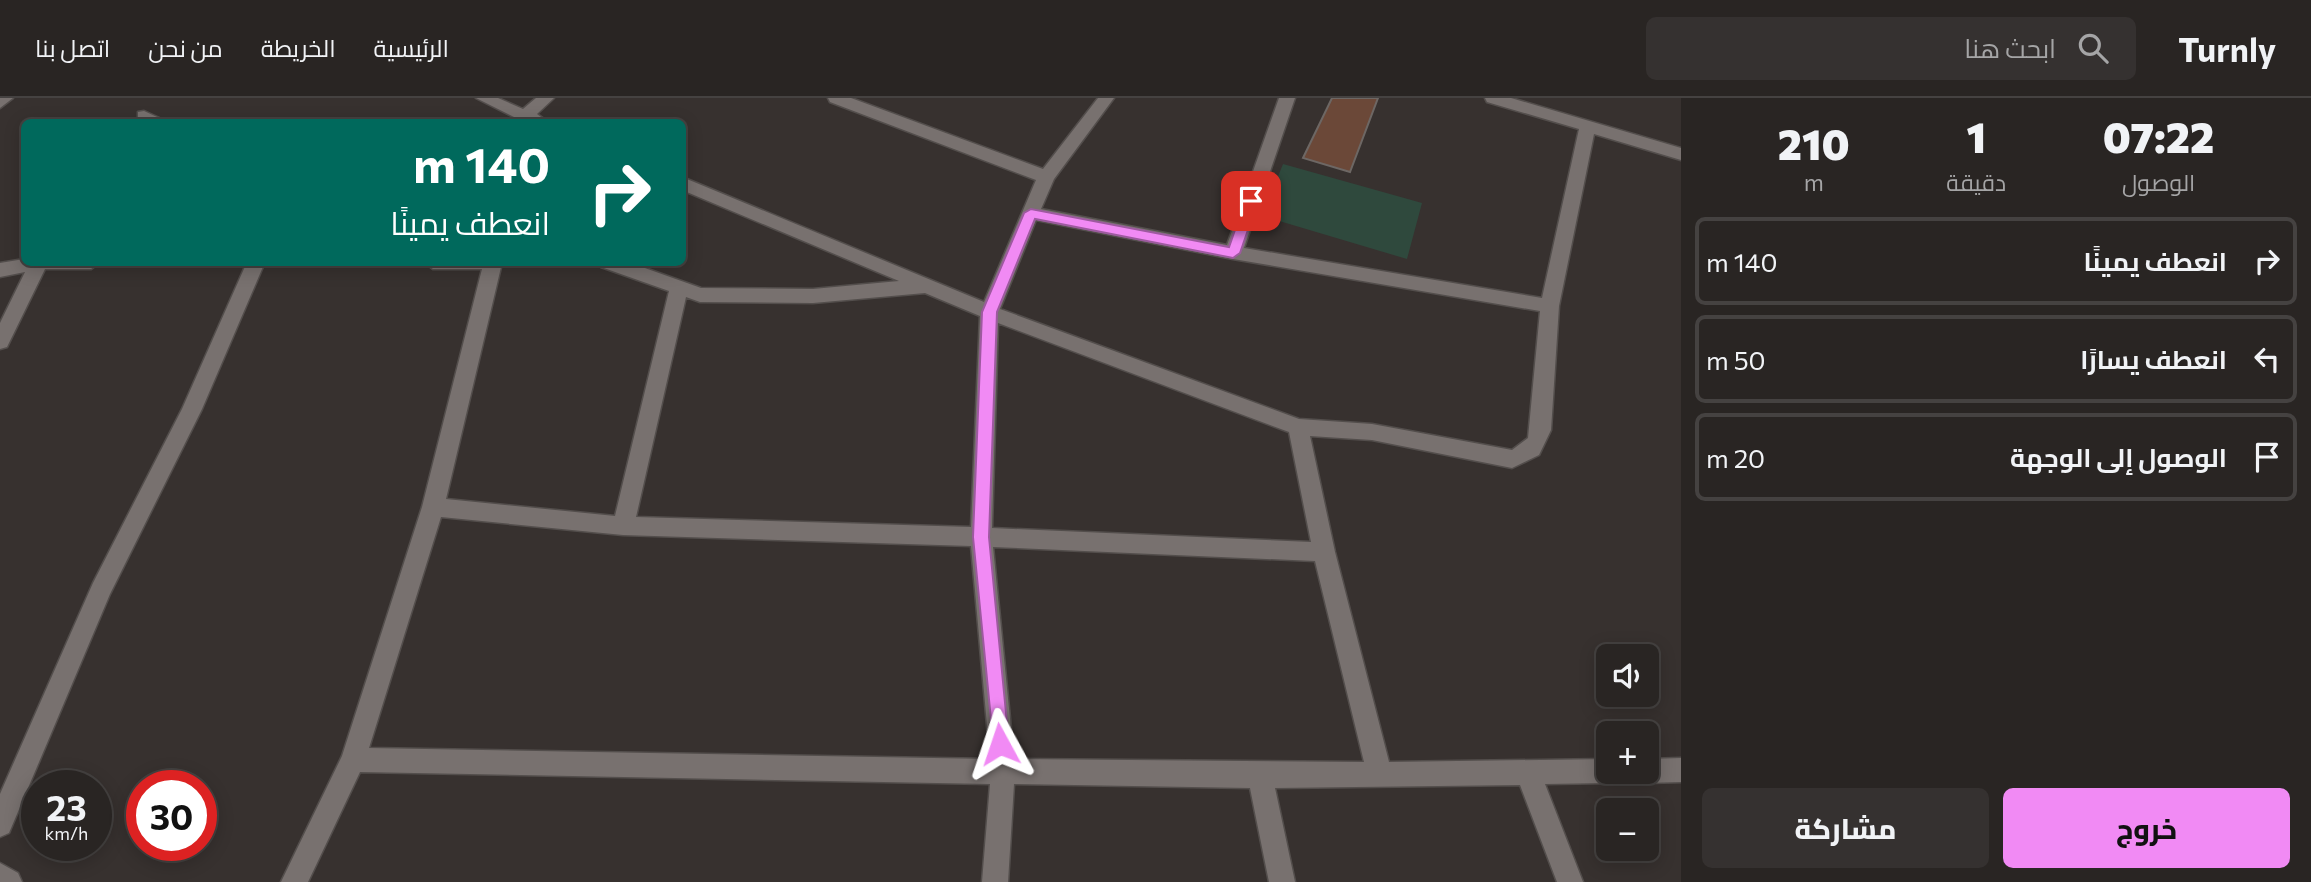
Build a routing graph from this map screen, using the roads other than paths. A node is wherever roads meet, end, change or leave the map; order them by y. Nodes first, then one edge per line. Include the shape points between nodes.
1 (5, 98) edge
2 (484, 98) edge
3 (546, 98) edge
4 (836, 98) edge
5 (1106, 98) edge
6 (1287, 98) edge
7 (1493, 98) edge
8 (0, 103) edge
9 (144, 116) dead end
10 (152, 119) edge
11 (527, 119) edge
12 (530, 119) edge
13 (1587, 127) junction
14 (1681, 154) edge
15 (1046, 177) junction
16 (686, 185) edge
17 (1031, 213) junction
18 (1233, 253) junction
19 (23, 266) edge
20 (38, 266) edge
21 (254, 266) edge
22 (491, 266) edge
23 (619, 266) edge
24 (0, 270) edge
25 (926, 286) junction
26 (679, 287) junction
27 (1550, 306) junction
28 (989, 312) junction
29 (0, 342) edge
30 (1298, 427) junction
31 (433, 507) junction
32 (623, 526) junction
33 (981, 537) junction
34 (1324, 552) junction
35 (353, 760) junction
36 (1003, 769) junction
37 (1681, 770) edge
38 (1596, 771) edge
39 (1659, 771) edge
40 (1528, 773) junction
41 (1380, 775) junction
42 (1260, 776) junction
43 (0, 824) edge
44 (0, 876) edge
45 (9, 882) edge
46 (294, 882) edge
47 (995, 882) edge
48 (1282, 882) edge
49 (1570, 882) edge

1 - 8 street
2 - 11 street
3 - 12 street
4 - 15 street
5 - 15 street
6 - 18 street
7 - 13 street
9 - 10 street
13 - 14 street
13 - 27 street
15 - 17 street
16 - 25 street
17 - 18 street
17 - 28 street
18 - 27 street
19 - 24 street
20 - 29 street
21 - 43 street via 192,409 100,590
22 - 31 street
23 - 26 street
25 - 26 street via 813,296 701,295
25 - 28 street
26 - 32 street
27 - 30 street via 1541,430 1537,446 1529,454 1512,459 1372,432
28 - 30 street
28 - 33 street
30 - 34 street
31 - 32 street
31 - 35 street
32 - 33 street
33 - 34 street
33 - 36 street
34 - 41 street
35 - 36 street
35 - 46 street
36 - 42 street
36 - 47 street
37 - 39 street
38 - 40 street
40 - 41 street
40 - 49 street
41 - 42 street
42 - 48 street
44 - 45 street

